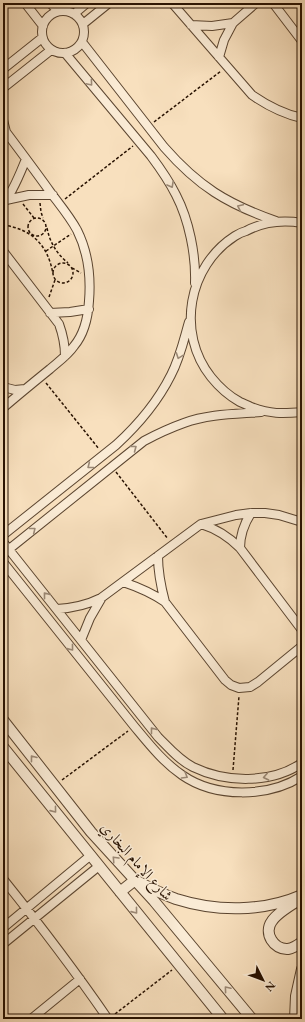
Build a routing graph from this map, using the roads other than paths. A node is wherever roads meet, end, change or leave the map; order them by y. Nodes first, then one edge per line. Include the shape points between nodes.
1 (25, 3) edge
2 (50, 3) edge
3 (87, 3) edge
4 (109, 3) edge
5 (172, 3) edge
6 (256, 3) edge
7 (273, 3) edge
8 (58, 11) junction
9 (74, 14) junction
10 (233, 23) junction
11 (83, 24) junction
12 (43, 26) junction
13 (191, 26) junction
14 (42, 38) junction
15 (302, 41) edge
16 (82, 42) junction
17 (52, 50) junction
18 (65, 53) junction
19 (219, 57) junction
20 (3, 69) edge
21 (3, 89) edge
22 (302, 118) edge
23 (3, 120) edge
24 (4, 131) edge
25 (26, 159) junction
26 (53, 195) junction
27 (5, 201) edge
28 (277, 222) junction
29 (302, 223) edge
30 (3, 251) edge
31 (195, 288) junction
32 (89, 309) junction
33 (50, 313) junction
34 (190, 319) junction
35 (64, 356) junction
36 (3, 387) edge
37 (25, 389) junction
38 (3, 408) edge
39 (264, 411) junction
40 (302, 412) edge
41 (251, 513) junction
42 (302, 522) edge
43 (201, 524) junction
44 (3, 535) edge
45 (3, 542) edge
46 (240, 548) junction
47 (6, 552) edge
48 (158, 556) junction
49 (3, 562) edge
50 (123, 582) junction
51 (101, 598) junction
52 (165, 602) junction
53 (57, 609) junction
54 (302, 630) edge
55 (81, 640) junction
56 (302, 646) edge
57 (3, 720) edge
58 (3, 747) edge
59 (302, 763) edge
60 (302, 776) edge
61 (90, 855) junction
62 (99, 866) junction
63 (3, 880) edge
64 (135, 880) junction
65 (120, 892) junction
66 (302, 896) edge
67 (27, 909) junction
68 (35, 919) junction
69 (3, 928) edge
70 (302, 942) edge
71 (3, 944) edge
72 (302, 969) edge
73 (80, 979) junction
74 (112, 1017) edge
75 (31, 1019) edge
76 (223, 1019) edge
77 (252, 1019) edge
78 (295, 1019) edge

1 - 12 street
2 - 8 street
3 - 9 street
4 - 11 street
5 - 13 street
6 - 10 street
7 - 15 street
8 - 9 street
8 - 12 street via 51,14
9 - 11 street
10 - 13 street
10 - 19 street
11 - 16 street
12 - 14 street
13 - 19 street
14 - 17 street
14 - 20 street
16 - 18 street via 72,52
28 -> 16 street via 240,208 206,188 191,175 148,127
17 - 18 street
17 - 21 street
18 -> 31 street via 151,156 177,196 193,250
19 - 22 street via 252,96 278,111
23 - 24 street
24 - 25 street
25 - 26 street
25 - 27 street
26 - 27 street via 29,195
26 - 32 street via 77,229 86,253 90,278
28 - 29 street
28 - 31 street via 255,226 235,236 218,250 204,268
30 - 33 street
31 - 34 street
32 - 33 street
32 - 35 street via 82,336
33 - 35 street via 63,334
34 - 39 street via 193,344 211,378 240,402
34 -> 44 street via 172,374 148,413 116,445
35 - 37 street
36 - 37 street
37 - 38 street
39 - 40 street via 283,414
47 -> 39 street via 144,441 185,422
41 - 42 street via 280,515
41 - 43 street via 236,514
41 - 46 street via 242,530
43 - 46 street via 222,533
43 - 48 street
45 - 47 street
46 - 54 street
53 -> 47 street
48 - 50 street
48 - 52 street via 158,572
49 -> 60 street via 134,726 167,763 182,775 213,788 246,793 269,790
50 - 51 street
50 - 52 street via 145,590
51 - 53 street via 80,606
51 - 55 street
52 - 56 street via 225,680 239,688 250,687 258,682
53 - 55 street
59 -> 55 street via 266,778 251,779 210,774 192,766 158,737
64 -> 57 street, شارع الإمام البخاري via 91,832
58 -> 61 street, شارع الإمام البخاري
61 - 62 street, شارع الإمام البخاري
61 - 67 street
62 - 65 street, شارع الإمام البخاري
62 - 68 street
63 - 67 street
64 - 65 street
64 - 66 street via 176,899 221,908 266,906
77 -> 64 street, شارع الإمام البخاري
65 -> 76 street, شارع الإمام البخاري
66 - 70 street via 276,916 269,927 271,940 281,948 294,948
67 - 68 street
67 - 69 street
68 - 71 street
68 - 73 street
72 - 78 street via 296,996
73 - 74 street
73 - 75 street

